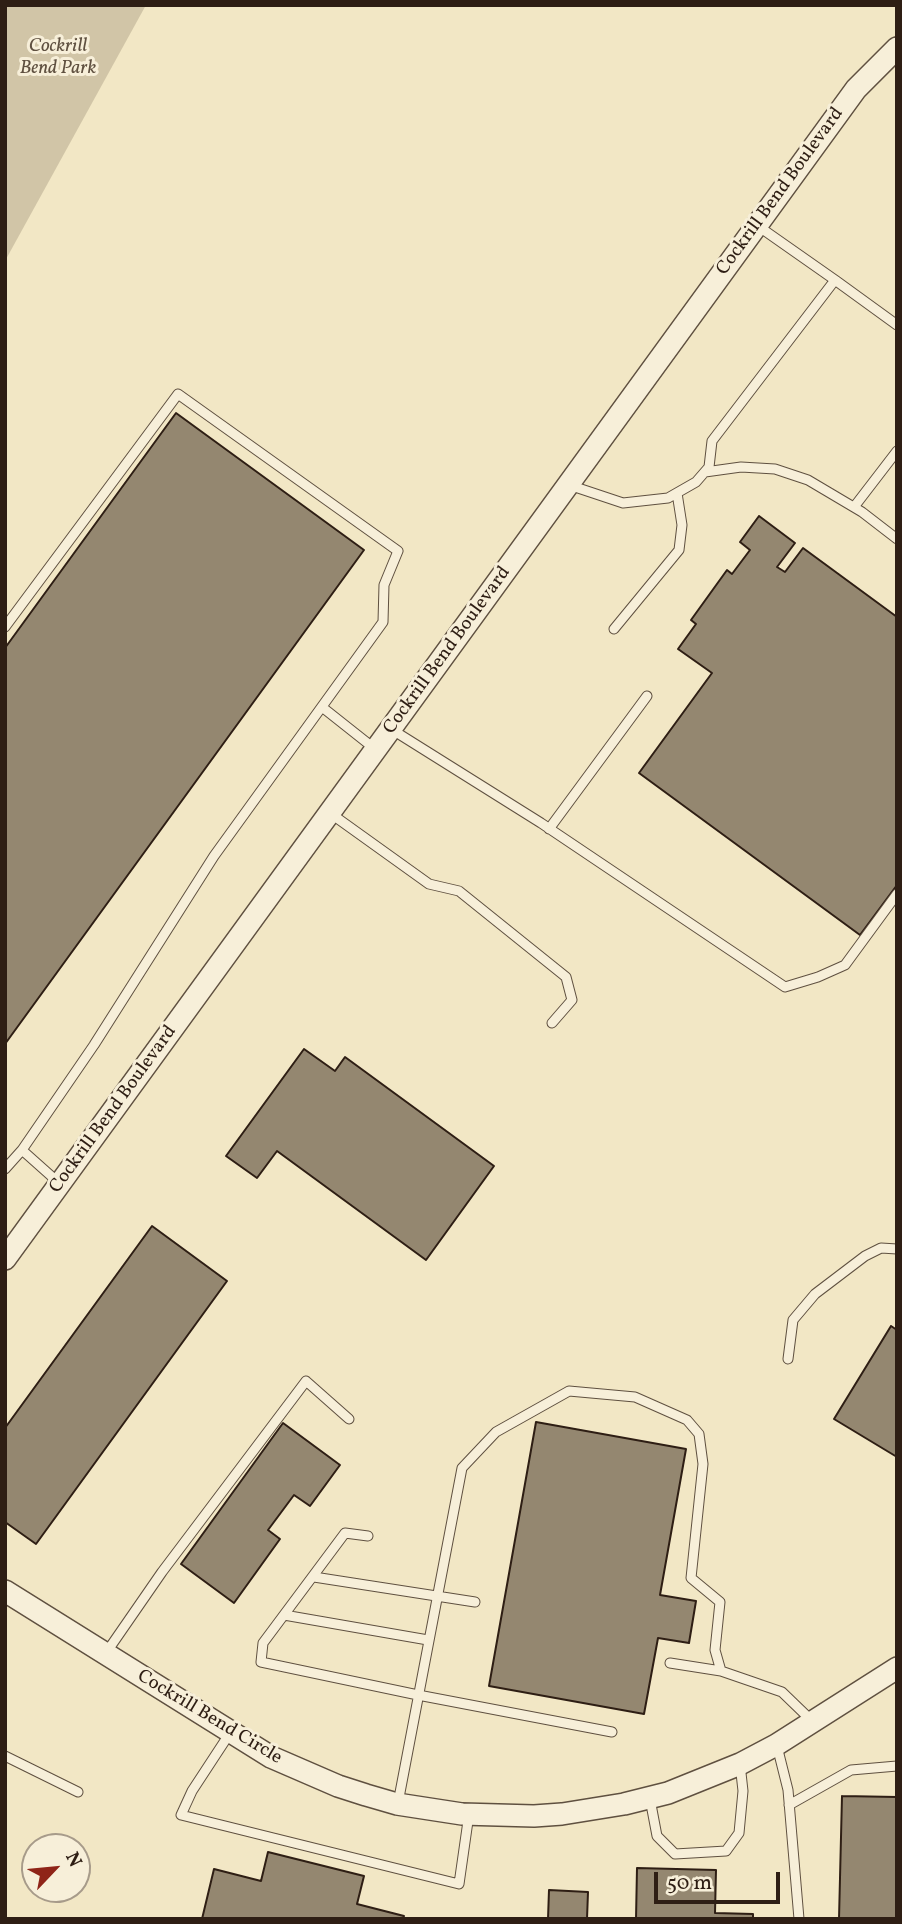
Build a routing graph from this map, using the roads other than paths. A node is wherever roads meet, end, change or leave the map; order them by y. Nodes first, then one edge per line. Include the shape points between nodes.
1 (897, 48) edge
2 (757, 225) junction
3 (835, 280) junction
4 (897, 325) edge
5 (897, 450) edge
6 (705, 472) junction
7 (569, 484) junction
8 (677, 493) junction
9 (853, 507) junction
10 (897, 539) edge
11 (5, 627) edge
12 (614, 629) dead end
13 (646, 695) dead end
14 (321, 707) junction
15 (391, 729) junction
16 (376, 750) junction
17 (330, 813) junction
18 (550, 829) junction
19 (897, 894) edge
20 (552, 1024) dead end
21 (22, 1150) junction
22 (5, 1169) edge
23 (60, 1184) junction
24 (897, 1249) edge
25 (5, 1259) edge
26 (788, 1359) dead end
27 (349, 1419) dead end
28 (368, 1535) dead end
29 (314, 1577) junction
30 (5, 1591) edge
31 (436, 1595) junction
32 (475, 1602) dead end
33 (284, 1615) junction
34 (428, 1640) junction
35 (105, 1654) junction
36 (670, 1663) dead end
37 (897, 1668) edge
38 (721, 1671) junction
39 (418, 1695) junction
40 (813, 1721) junction
41 (612, 1732) dead end
42 (230, 1733) junction
43 (776, 1744) junction
44 (5, 1756) edge
45 (740, 1764) junction
46 (897, 1766) edge
47 (78, 1792) dead end
48 (650, 1797) junction
49 (397, 1804) junction
50 (789, 1804) junction
51 (469, 1814) junction
52 (799, 1919) edge

1 - 2 street, Cockrill Bend Boulevard via 856,89
2 - 3 lane
2 - 7 street, Cockrill Bend Boulevard
3 - 4 lane
3 - 6 lane via 712,441
5 - 9 lane
6 - 8 lane
6 - 9 lane via 775,469 808,480
7 - 8 lane via 623,503
7 - 15 street, Cockrill Bend Boulevard
8 - 12 lane via 682,525 679,550
9 - 10 lane
11 - 14 lane via 178,394 398,551 384,585 383,622
13 - 18 lane
14 - 16 lane
14 - 21 lane via 214,856
15 - 16 street, Cockrill Bend Boulevard
15 - 18 lane
16 - 17 street, Cockrill Bend Boulevard
17 - 20 lane via 429,884 460,891 566,977 572,1000
17 - 23 street, Cockrill Bend Boulevard
18 - 19 lane via 785,987 845,965
21 - 22 lane
21 - 23 lane
23 - 25 street, Cockrill Bend Boulevard
24 - 26 lane via 881,1248 865,1256 814,1294 793,1320
27 - 35 lane via 306,1381
28 - 29 lane via 345,1533
29 - 31 lane
29 - 33 lane
30 - 35 street, Cockrill Bend Circle
31 - 32 lane
31 - 34 lane
31 - 38 lane via 462,1468 496,1432 569,1391 635,1397 687,1420 699,1434 704,1464 691,1578 720,1602 715,1650
33 - 34 lane
33 - 39 lane via 263,1643 261,1662
34 - 39 lane
35 - 42 street, Cockrill Bend Circle
36 - 38 lane
37 - 40 street, Cockrill Bend Circle
38 - 40 lane via 782,1692
39 - 41 lane
39 - 49 lane
40 - 43 street, Cockrill Bend Circle
42 - 49 street, Cockrill Bend Circle via 296,1769
42 - 51 lane via 181,1815 459,1884
43 - 45 street, Cockrill Bend Circle
43 - 50 lane
44 - 47 lane
45 - 48 street, Cockrill Bend Circle
45 - 48 lane via 739,1833 726,1851 675,1854 657,1836
46 - 50 lane via 851,1770
48 - 51 street, Cockrill Bend Circle via 562,1814
49 - 51 street, Cockrill Bend Circle
50 - 52 lane

